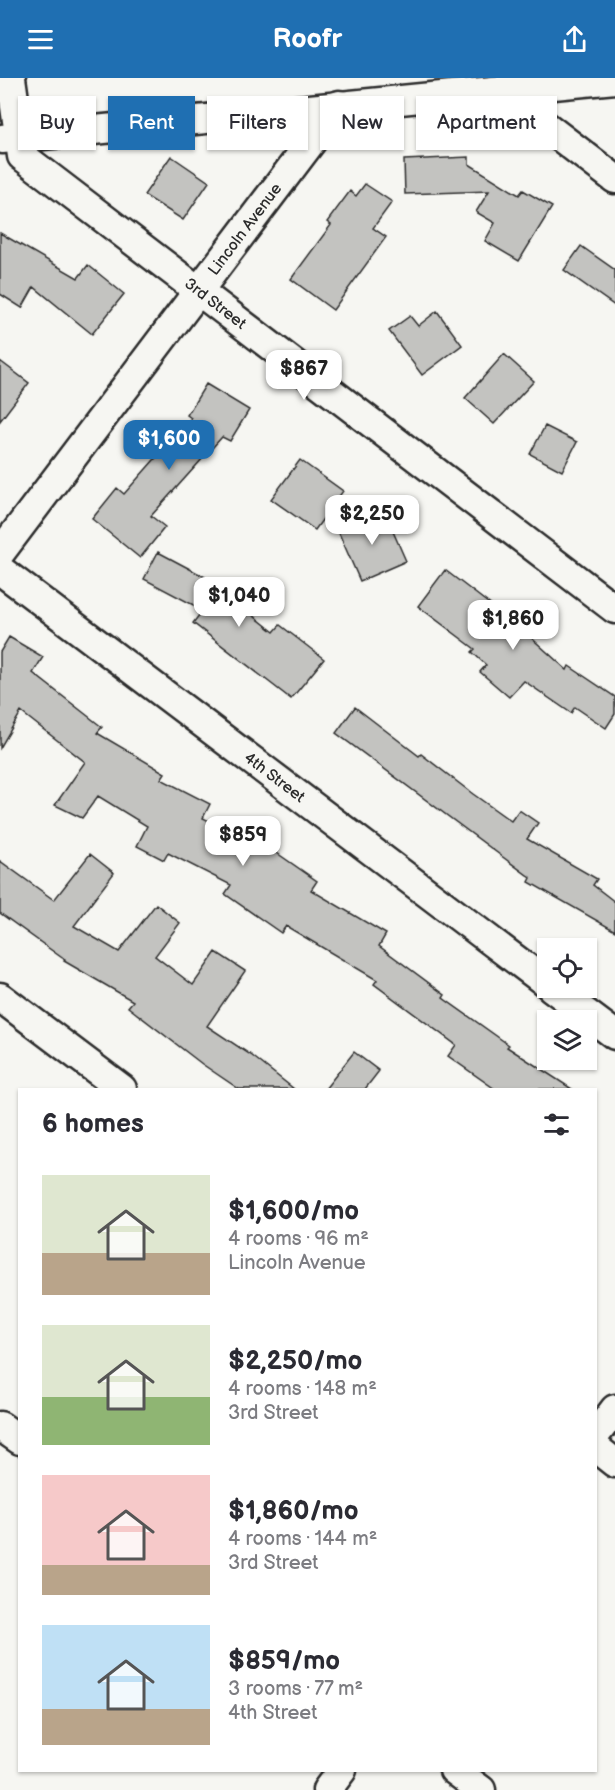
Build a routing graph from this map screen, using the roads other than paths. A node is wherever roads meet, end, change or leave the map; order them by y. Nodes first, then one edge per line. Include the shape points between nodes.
1 (11, 78) edge
2 (615, 79) edge
3 (519, 83) edge
4 (404, 97) edge
5 (320, 107) edge
6 (320, 130) edge
7 (10, 138) edge
8 (615, 179) edge
9 (197, 291) junction
10 (0, 553) edge
11 (0, 570) edge
12 (615, 609) edge
13 (537, 977) edge
14 (0, 997) edge
15 (565, 998) edge
16 (615, 1035) edge
17 (121, 1088) edge
18 (615, 1409) edge
19 (0, 1426) edge
20 (597, 1433) edge
21 (18, 1439) edge
22 (597, 1449) edge
23 (615, 1463) edge
24 (340, 1772) edge
25 (457, 1772) edge
26 (327, 1790) edge
27 (481, 1790) edge

1 - 7 street, 3rd Street
2 - 3 street
3 - 4 street
3 - 8 street via 521,107
5 - 7 street
6 - 9 street, Lincoln Avenue
7 - 9 street, 3rd Street via 22,156
9 - 10 street, Lincoln Avenue
9 - 12 street, 3rd Street
11 - 13 street, 4th Street
14 - 17 street
15 - 16 street, 4th Street
18 - 20 street
19 - 21 street
22 - 23 street
24 - 26 street
25 - 27 street

